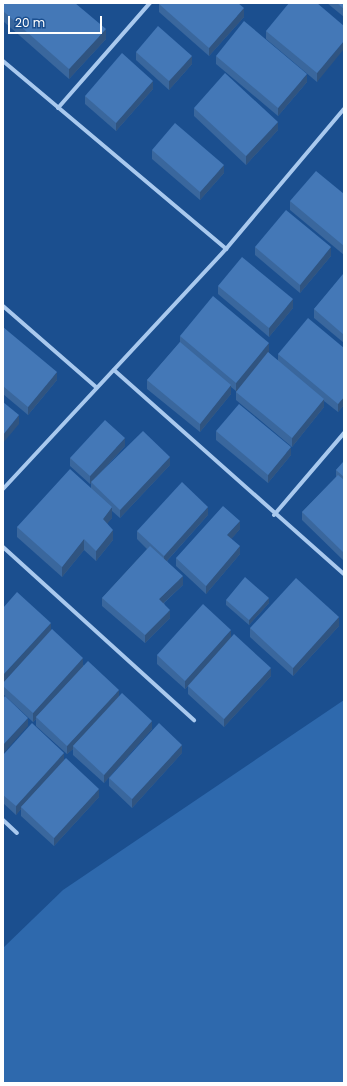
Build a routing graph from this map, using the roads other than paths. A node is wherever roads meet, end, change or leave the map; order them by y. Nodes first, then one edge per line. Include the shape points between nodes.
1 (150, 3) edge
2 (3, 61) edge
3 (58, 108) junction
4 (344, 109) edge
5 (226, 249) junction
6 (3, 306) edge
7 (114, 370) junction
8 (96, 387) junction
9 (344, 433) edge
10 (3, 489) edge
11 (274, 515) junction
12 (3, 547) edge
13 (344, 574) edge
14 (194, 720) dead end
15 (3, 820) edge
16 (17, 833) dead end

1 - 3 street
2 - 3 street
3 - 5 street
4 - 5 street
5 - 7 street
6 - 8 street
7 - 8 street
7 - 11 street
8 - 10 street
9 - 11 street
11 - 13 street
12 - 14 street
15 - 16 street

